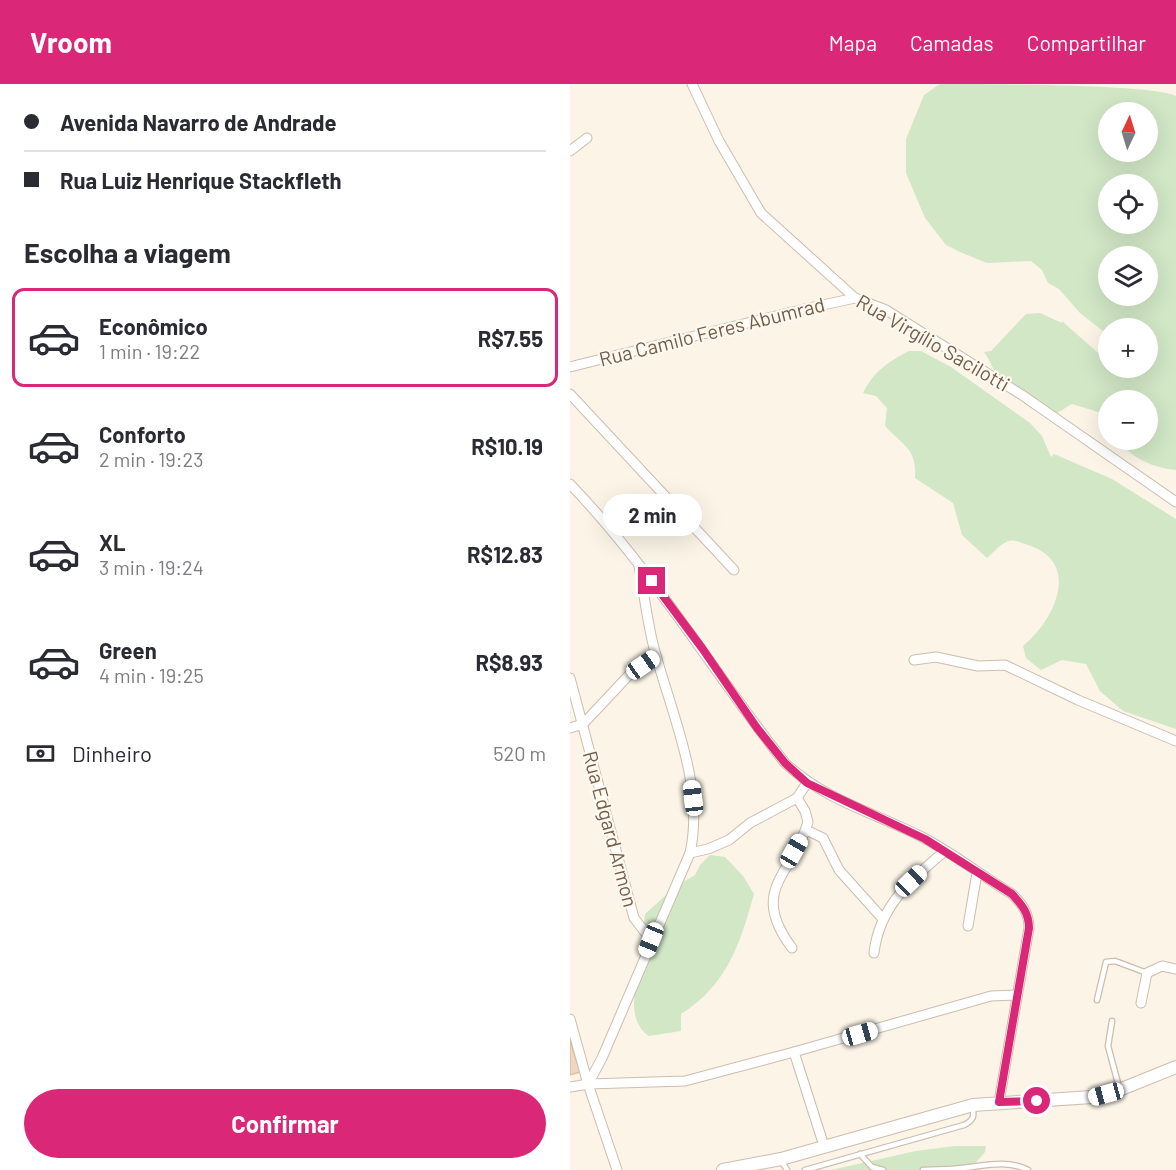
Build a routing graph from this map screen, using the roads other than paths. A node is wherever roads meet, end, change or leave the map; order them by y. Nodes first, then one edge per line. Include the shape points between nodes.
1 (693, 84) edge
2 (587, 138) dead end
3 (570, 151) edge
4 (855, 298) junction
5 (570, 367) edge
6 (570, 394) edge
7 (570, 484) edge
8 (1176, 502) edge
9 (639, 565) junction
10 (734, 570) dead end
11 (656, 656) junction
12 (914, 660) dead end
13 (570, 678) edge
14 (583, 724) junction
15 (570, 728) edge
16 (1176, 741) edge
17 (807, 783) junction
18 (797, 798) junction
19 (806, 830) junction
20 (945, 851) junction
21 (690, 853) junction
22 (977, 873) junction
23 (882, 918) junction
24 (968, 926) dead end
25 (651, 940) junction
26 (792, 948) dead end
27 (874, 953) dead end
28 (1176, 969) edge
29 (1148, 974) junction
30 (1016, 995) junction
31 (1096, 1000) dead end
32 (1141, 1003) dead end
33 (570, 1019) edge
34 (1112, 1021) dead end
35 (794, 1052) junction
36 (1176, 1067) edge
37 (588, 1084) junction
38 (570, 1087) edge
39 (1119, 1090) junction
40 (999, 1102) junction
41 (973, 1105) junction
42 (824, 1146) junction
43 (860, 1154) junction
44 (784, 1165) edge
45 (965, 1169) edge
46 (617, 1170) edge
47 (723, 1170) edge
48 (805, 1170) edge
49 (883, 1170) edge
50 (923, 1170) edge
51 (1028, 1170) edge

1 - 4 street, Rua Virgílio Sacilotti via 719,141 761,213
2 - 3 street
4 - 5 street, Rua Camilo Feres Abumrad
4 - 8 street, Rua Virgílio Sacilotti via 886,310 1022,395
6 - 10 street
7 - 9 street
9 - 11 street
9 - 17 street via 757,728
11 - 14 street via 629,675
11 - 21 street via 691,781 695,832
12 - 16 street via 936,657 978,666 1005,665
13 - 14 street, Rua Edgard Armon
14 - 15 street
14 - 25 street, Rua Edgard Armon via 634,918
17 - 18 street
17 - 20 street
18 - 19 street via 807,816
18 - 21 street via 729,840
19 - 23 street via 826,841 839,870
19 - 26 street via 776,885 773,905 776,924
20 - 22 street
20 - 23 street via 911,881
21 - 25 street
22 - 24 street
22 - 30 street via 1012,894 1029,920
23 - 27 street
25 - 37 street
28 - 29 street via 1162,966
29 - 31 lane via 1115,961 1106,962
29 - 32 street
30 - 35 street via 991,996
30 - 40 street
33 - 37 street
34 - 39 lane via 1108,1046
35 - 37 street via 684,1081
35 - 42 street
36 - 39 street
37 - 38 street
37 - 46 street
39 - 40 street via 1083,1098
40 - 41 street
41 - 42 street
41 - 43 lane via 972,1121 964,1125
42 - 44 street
43 - 48 lane
43 - 49 lane via 872,1167
44 - 47 street
45 - 50 lane
45 - 51 lane via 1006,1164

